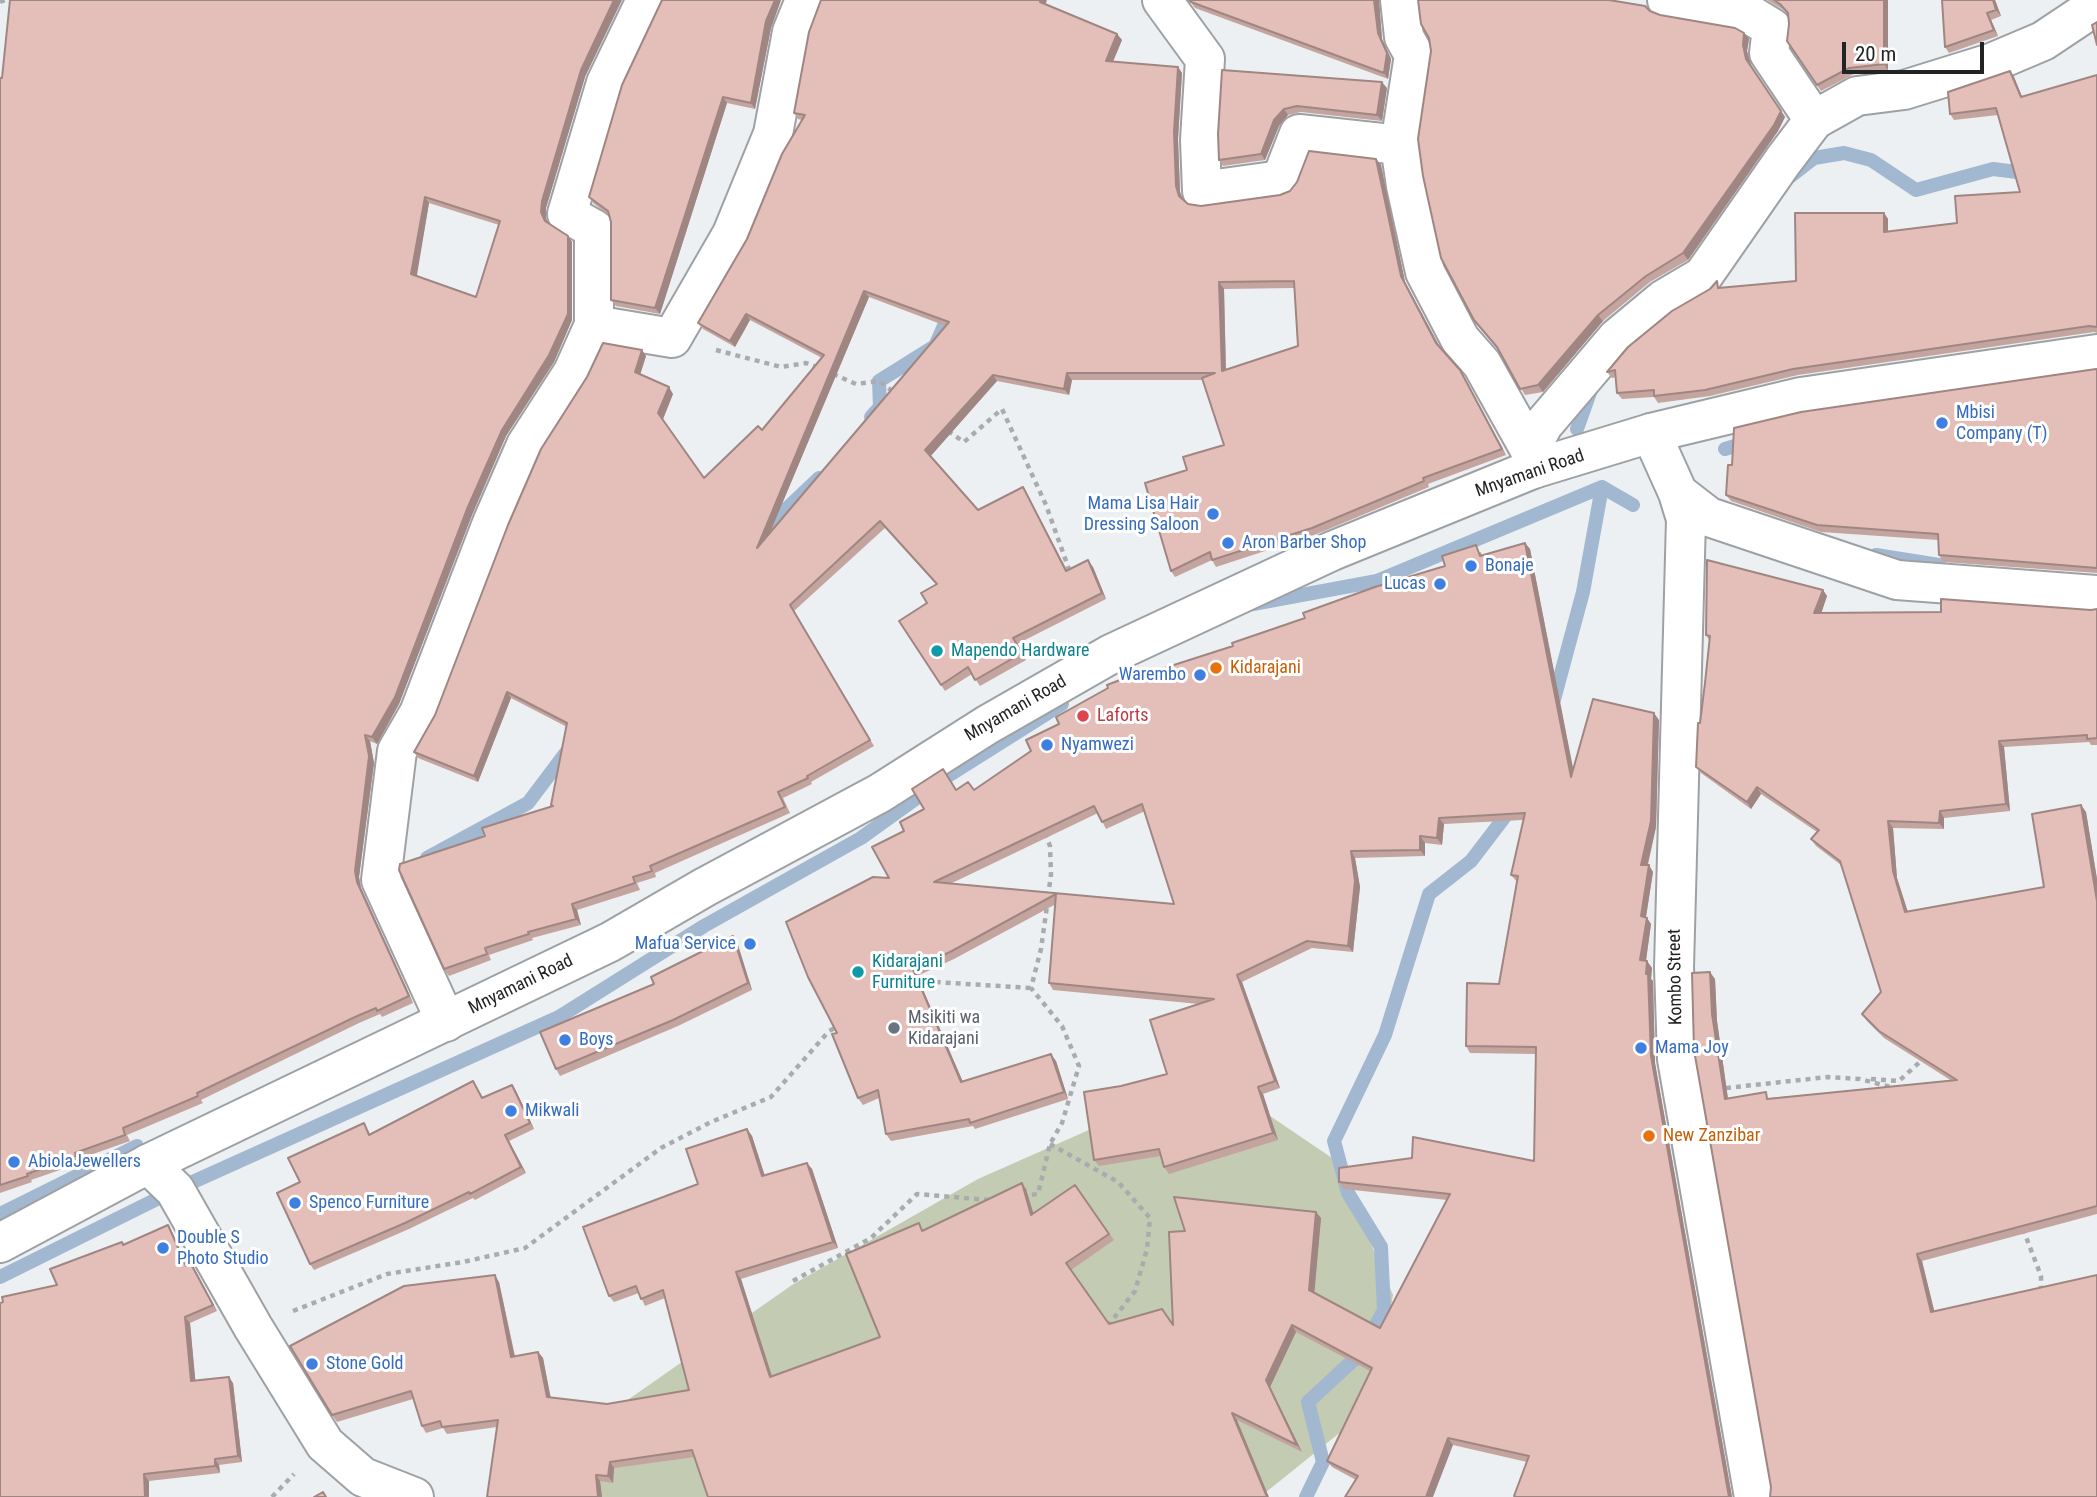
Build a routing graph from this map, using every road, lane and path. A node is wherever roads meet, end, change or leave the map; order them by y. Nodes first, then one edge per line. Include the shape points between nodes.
1 (5, 0) edge
2 (646, 0) edge
3 (805, 0) edge
4 (1162, 0) edge
5 (1401, 0) edge
6 (1667, 0) edge
7 (0, 2) edge
8 (2097, 5) edge
9 (1814, 120) junction
10 (1399, 145) junction
11 (594, 325) junction
12 (672, 338) junction
13 (2097, 355) edge
14 (899, 396) edge
15 (946, 430) edge
16 (1651, 433) junction
17 (1532, 459) junction
18 (1678, 493) junction
19 (1072, 577) edge
20 (2097, 595) edge
21 (1043, 826) edge
22 (1031, 988) junction
23 (912, 991) edge
24 (446, 1022) junction
25 (841, 1025) edge
26 (1927, 1051) edge
27 (1860, 1079) junction
28 (1681, 1090) junction
29 (1898, 1090) edge
30 (1050, 1144) junction
31 (148, 1164) junction
32 (1015, 1197) edge
33 (992, 1199) edge
34 (2019, 1218) edge
35 (0, 1243) edge
36 (793, 1281) dead end
37 (2041, 1301) edge
38 (253, 1327) junction
39 (1101, 1335) edge
40 (414, 1497) edge
41 (1754, 1497) edge

1 - 7 path
2 - 11 street via 606,83 567,214 594,229
3 - 12 street via 792,32 773,134 732,234
4 - 10 street via 1205,59 1202,191 1282,180 1299,134
5 - 10 street via 1404,37 1414,55
6 - 9 street via 1737,10 1772,28 1769,53
8 - 9 street via 2043,41 2017,52 1905,90 1857,96
9 - 17 street via 1703,276 1664,299 1617,338 1543,425
10 - 17 street via 1425,272 1460,339 1482,364
11 - 12 street
11 - 24 street via 573,372 526,445 419,713 397,751 381,880
12 - 14 path via 781,367 806,363 856,384 879,381
13 - 16 street, Mnyamani Road via 1801,397
15 - 19 path via 964,442 1002,409 1046,505
16 - 17 street, Mnyamani Road
16 - 18 street, Kombo Street
17 - 24 street, Mnyamani Road via 1111,654 880,793 610,942
18 - 20 street, Kombo Street via 1709,517 1897,580
18 - 28 street, Kombo Street via 1686,519 1674,967
21 - 22 path via 1050,846 1051,874
22 - 23 path via 935,982
22 - 30 path via 1062,1026 1079,1066 1062,1123
24 - 31 street, Mnyamani Road
25 - 38 path via 829,1031 771,1097 661,1148 525,1248 387,1274
26 - 27 path via 1921,1064 1899,1081
27 - 28 path via 1828,1077
27 - 29 path
28 - 41 street, Kombo Street
30 - 32 path via 1038,1194
30 - 39 path via 1118,1182 1150,1218 1135,1291
31 - 35 street, Mnyamani Road
31 - 38 street via 175,1190
33 - 36 path via 917,1194 870,1238
34 - 37 path via 2040,1276
38 - 40 street via 325,1444 363,1477

